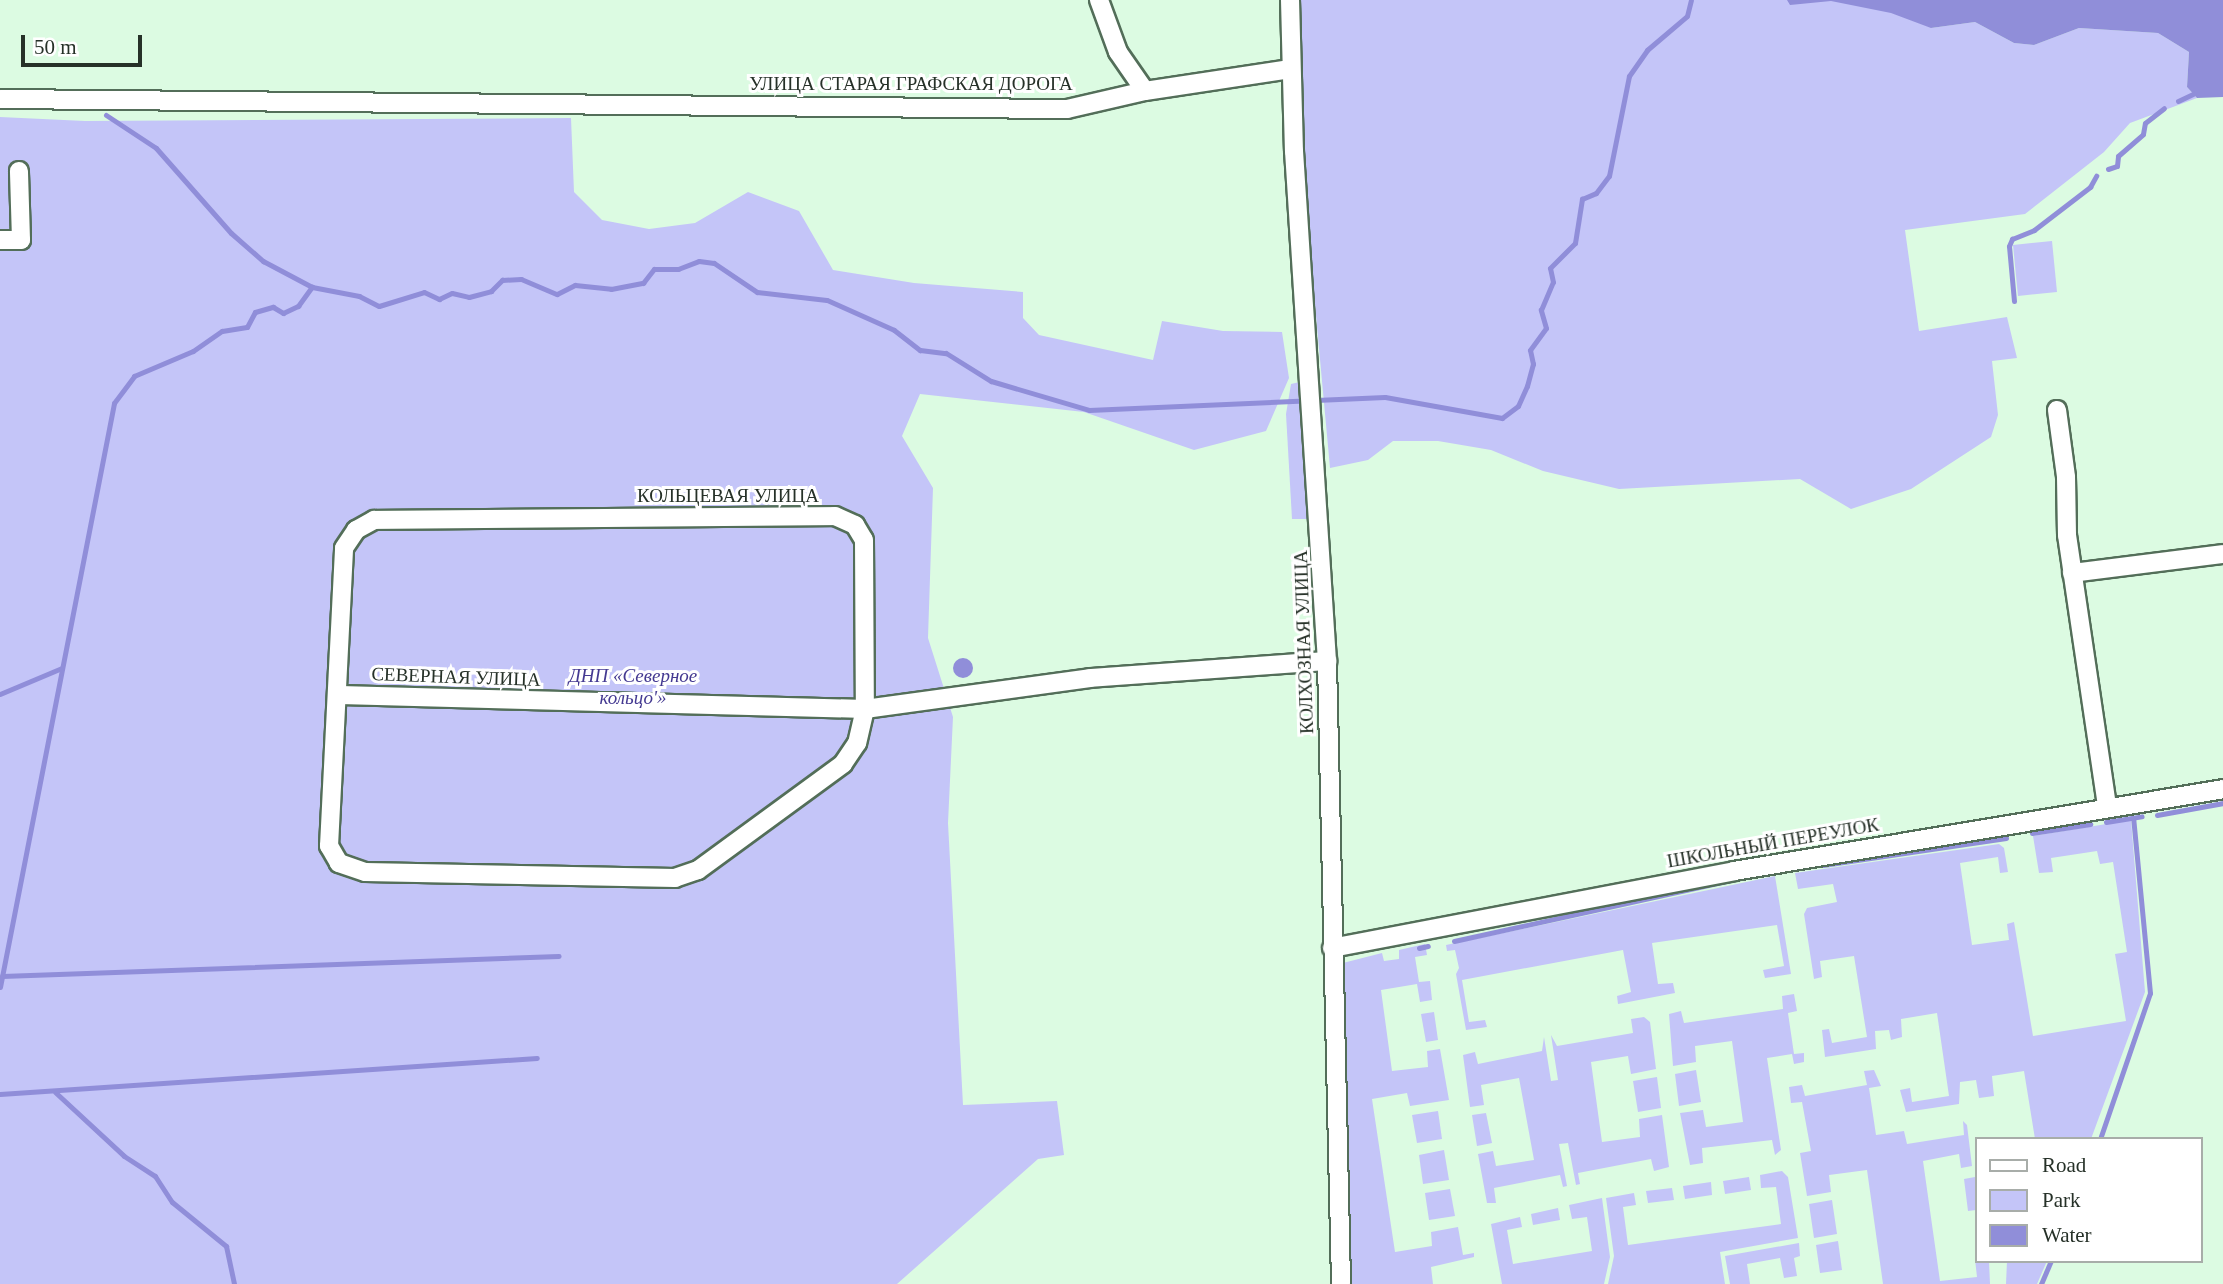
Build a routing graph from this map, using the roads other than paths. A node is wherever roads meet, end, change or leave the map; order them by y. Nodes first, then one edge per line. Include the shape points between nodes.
1 (1099, 0) edge
2 (1290, 0) edge
3 (1290, 69) junction
4 (1145, 91) junction
5 (0, 99) edge
6 (19, 171) dead end
7 (0, 240) edge
8 (2057, 410) dead end
9 (2223, 554) edge
10 (2073, 573) junction
11 (1328, 661) junction
12 (340, 695) junction
13 (865, 709) junction
14 (2223, 789) edge
15 (2107, 807) junction
16 (1332, 948) junction
17 (1341, 1284) edge

1 - 4 street via 1118,52
2 - 3 street, КОЛХОЗНАЯ УЛИЦА
3 - 4 street, УЛИЦА СТАРАЯ ГРАФСКАЯ ДОРОГА
3 - 11 street, КОЛХОЗНАЯ УЛИЦА
4 - 5 street, УЛИЦА СТАРАЯ ГРАФСКАЯ ДОРОГА via 1067,109
6 - 7 street via 21,240
8 - 10 street
9 - 10 street
10 - 15 street
11 - 13 street, СЕВЕРНАЯ УЛИЦА via 1090,678
11 - 16 street, КОЛХОЗНАЯ УЛИЦА
12 - 13 street, СЕВЕРНАЯ УЛИЦА
12 - 13 street, КОЛЬЦЕВАЯ УЛИЦА via 329,846 339,863 365,872 676,878 698,870 844,764 858,743
12 - 13 street, КОЛЬЦЕВАЯ УЛИЦА via 344,548 356,530 374,520 835,516 855,525 864,540
14 - 15 street, ШКОЛЬНЫЙ ПЕРЕУЛОК
15 - 16 street, ШКОЛЬНЫЙ ПЕРЕУЛОК via 1514,910
16 - 17 street, КОЛХОЗНАЯ УЛИЦА

